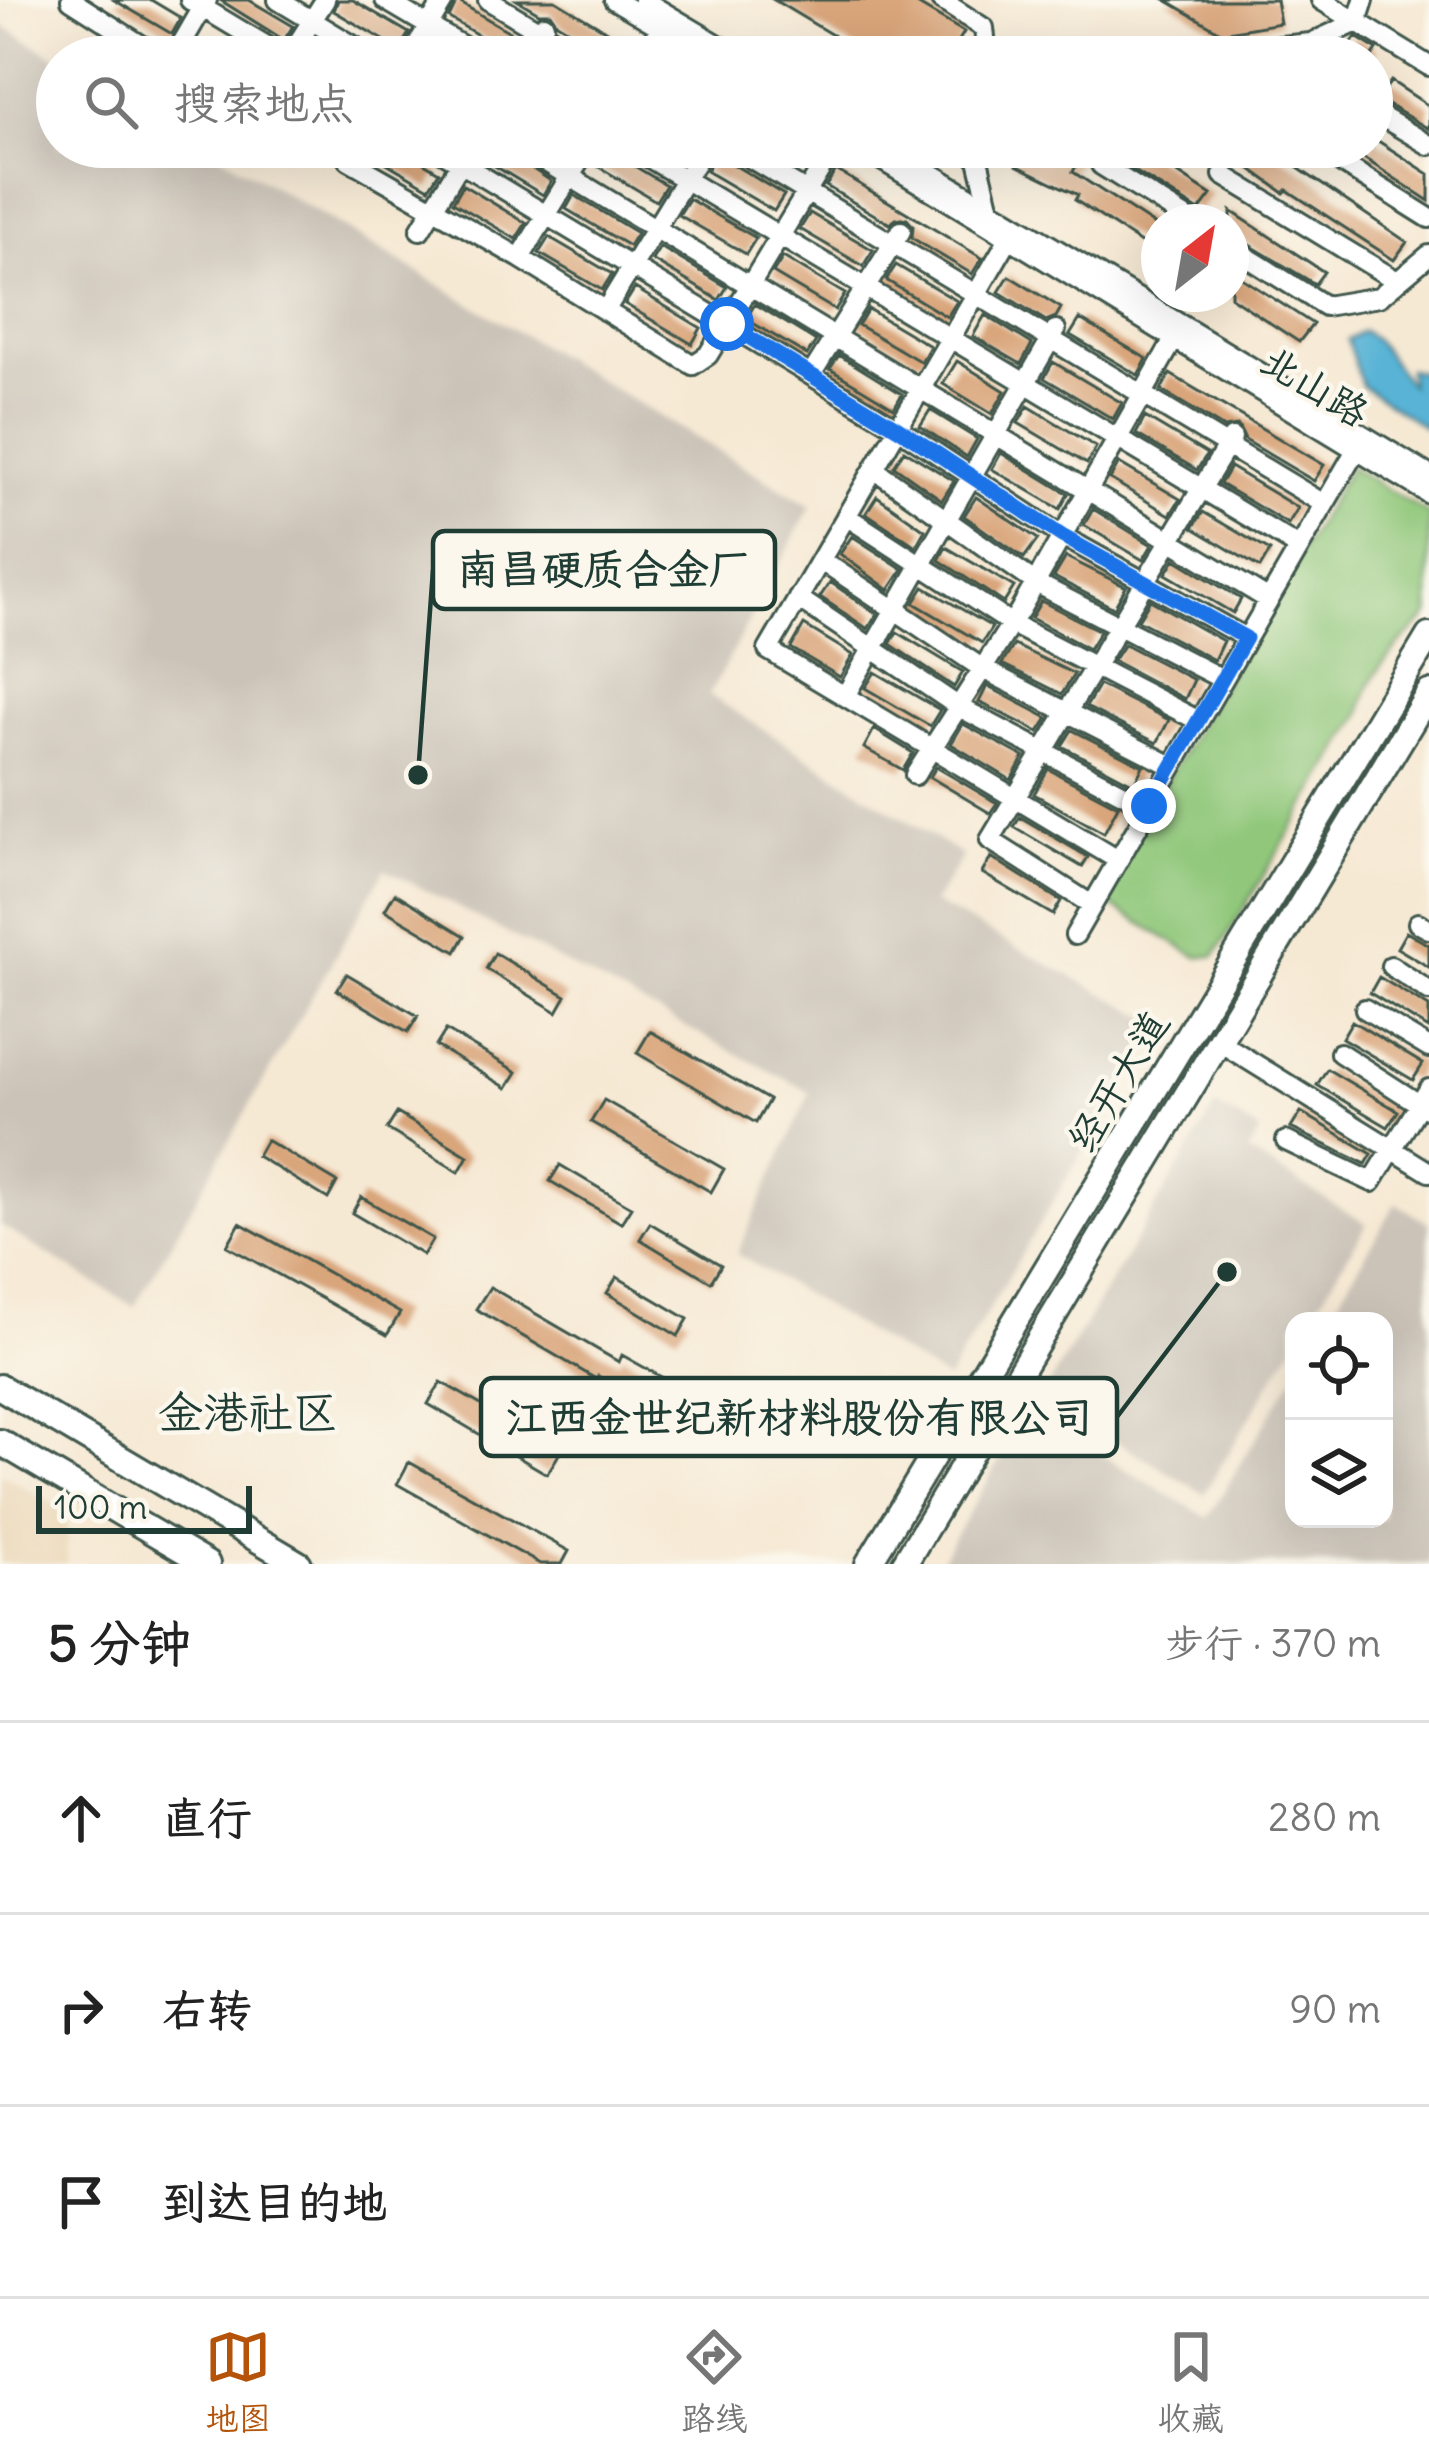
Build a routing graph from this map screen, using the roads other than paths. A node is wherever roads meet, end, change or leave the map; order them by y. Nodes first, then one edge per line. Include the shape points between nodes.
1 (278, 0) edge
2 (325, 0) edge
3 (386, 0) edge
4 (444, 0) edge
5 (488, 0) edge
6 (614, 0) edge
7 (643, 0) edge
8 (941, 0) edge
9 (1322, 0) edge
10 (1364, 0) edge
11 (200, 2) edge
12 (81, 3) edge
13 (312, 20) junction
14 (1357, 22) junction
15 (428, 26) junction
16 (661, 27) junction
17 (543, 28) junction
18 (129, 36) edge
19 (184, 36) edge
20 (254, 36) edge
21 (301, 36) edge
22 (338, 36) edge
23 (422, 36) edge
24 (445, 36) edge
25 (538, 36) edge
26 (554, 36) edge
27 (656, 36) edge
28 (676, 36) edge
29 (704, 36) edge
30 (985, 36) edge
31 (1328, 36) edge
32 (1380, 36) edge
33 (1393, 44) edge
34 (1429, 66) edge
35 (1393, 124) edge
36 (1429, 145) edge
37 (363, 168) edge
38 (457, 168) edge
39 (483, 168) edge
40 (555, 168) edge
41 (575, 168) edge
42 (666, 168) edge
43 (693, 168) edge
44 (767, 168) edge
45 (821, 168) edge
46 (894, 168) edge
47 (926, 168) edge
48 (980, 168) edge
49 (1106, 168) edge
50 (1349, 168) edge
51 (1223, 175) dead end
52 (570, 177) junction
53 (686, 180) junction
54 (807, 192) junction
55 (1163, 204) edge
56 (433, 208) junction
57 (990, 208) junction
58 (547, 215) junction
59 (1429, 218) edge
60 (656, 228) junction
61 (420, 230) dead end
62 (780, 236) junction
63 (897, 238) junction
64 (1009, 238) junction
65 (1429, 255) edge
66 (520, 258) junction
67 (1249, 258) edge
68 (632, 267) junction
69 (1397, 281) junction
70 (750, 286) junction
71 (866, 288) junction
72 (976, 295) junction
73 (605, 311) junction
74 (727, 324) junction
75 (1053, 335) junction
76 (835, 337) junction
77 (950, 338) junction
78 (1174, 339) junction
79 (812, 375) junction
80 (1025, 383) junction
81 (921, 389) junction
82 (1142, 394) junction
83 (898, 428) junction
84 (996, 435) junction
85 (1117, 439) junction
86 (1230, 442) junction
87 (1356, 450) junction
88 (874, 469) junction
89 (1429, 475) edge
90 (972, 476) junction
91 (1202, 489) junction
92 (1088, 490) junction
93 (1429, 494) edge
94 (1324, 504) junction
95 (846, 516) junction
96 (946, 520) junction
97 (1062, 536) junction
98 (1171, 540) junction
99 (1299, 548) junction
100 (821, 560) junction
101 (921, 565) junction
102 (1145, 582) junction
103 (1036, 584) junction
104 (799, 598) junction
105 (1269, 600) junction
106 (895, 610) junction
107 (1012, 624) junction
108 (1429, 625) edge
109 (1119, 626) junction
110 (1429, 636) edge
111 (1246, 638) junction
112 (873, 648) junction
113 (1094, 667) junction
114 (983, 669) junction
115 (1222, 680) junction
116 (1429, 693) edge
117 (845, 696) junction
118 (959, 707) junction
119 (1067, 712) junction
120 (1198, 721) junction
121 (1429, 726) edge
122 (933, 748) junction
123 (1044, 751) junction
124 (1359, 752) junction
125 (1172, 766) junction
126 (1382, 770) junction
127 (915, 776) dead end
128 (1016, 798) junction
129 (1149, 806) junction
130 (1118, 860) junction
131 (1091, 905) junction
132 (1075, 934) dead end
133 (1390, 966) dead end
134 (1429, 991) edge
135 (1365, 1009) dead end
136 (1218, 1041) junction
137 (1429, 1048) edge
138 (1340, 1052) dead end
139 (1426, 1101) edge
140 (1286, 1141) dead end
141 (1392, 1149) junction
142 (1429, 1172) edge
143 (0, 1387) edge
144 (0, 1442) edge
145 (207, 1564) edge
146 (299, 1564) edge
147 (868, 1564) edge
148 (904, 1564) edge

1 - 13 street
2 - 13 street
3 - 15 street
4 - 15 street
5 - 17 street
6 - 16 street
7 - 29 street
8 - 30 street
9 - 14 street
10 - 14 street
11 - 19 street
11 - 20 street
12 - 18 street
13 - 21 street
13 - 22 street
14 - 31 street
14 - 32 street
15 - 23 street
15 - 24 street
16 - 27 street
16 - 28 street
17 - 25 street
17 - 26 street
33 - 34 street
35 - 36 street
37 - 56 street
38 - 56 street
39 - 58 street
40 - 52 street
41 - 52 street
42 - 53 street
43 - 53 street
44 - 54 street
45 - 54 street
46 - 64 street, 北山路
47 - 57 street, 北山路
48 - 57 street
49 - 55 street
50 - 59 street
51 - 69 street
52 - 58 street
52 - 60 street
53 - 60 street
53 - 62 street
54 - 62 street
54 - 63 street
56 - 61 street
56 - 66 street
57 - 89 street, 北山路
58 - 66 street
58 - 68 street
60 - 68 street
60 - 70 street
62 - 70 street
62 - 71 street
63 - 71 street
63 - 72 street
64 - 72 street
64 - 78 street, 北山路
65 - 69 street
66 - 73 street
67 - 69 street via 1325,306 1379,297
68 - 73 street
68 - 74 street
70 - 74 street
70 - 76 street
71 - 76 street
71 - 77 street
72 - 75 street
72 - 77 street
73 - 74 street via 693,365
74 - 79 street
75 - 80 street
75 - 82 street
76 - 79 street
76 - 81 street
77 - 80 street
77 - 81 street
78 - 82 street
78 - 87 street, 北山路
79 - 83 street
80 - 84 street
80 - 85 street
81 - 83 street
81 - 84 street
82 - 85 street
82 - 86 street
83 - 88 street
83 - 90 street
84 - 90 street
84 - 92 street
85 - 91 street
85 - 92 street
86 - 91 street
86 - 94 street
87 - 93 street, 北山路
87 - 94 street
88 - 95 street
88 - 96 street
90 - 96 street
90 - 97 street
91 - 98 street
91 - 99 street
92 - 97 street
92 - 98 street
94 - 99 street
95 - 100 street
95 - 101 street
96 - 101 street
96 - 103 street
97 - 102 street
97 - 103 street
98 - 102 street
98 - 105 street
99 - 105 street
100 - 104 street
100 - 106 street
101 - 106 street
101 - 107 street
102 - 109 street
102 - 111 street
103 - 107 street
103 - 109 street
104 - 112 street
104 - 117 street via 768,650
105 - 111 street
106 - 112 street
106 - 114 street
107 - 113 street
107 - 114 street
108 - 124 main road via 1371,706
109 - 113 street
109 - 115 street
110 - 124 main road, 经开大道
111 - 115 street
112 - 117 street
112 - 118 street
113 - 119 street
113 - 120 street
114 - 118 street
114 - 119 street
115 - 120 street
116 - 126 main road, 经开大道
117 - 122 street
118 - 122 street
118 - 123 street
119 - 123 street
119 - 125 street
120 - 125 street
121 - 126 main road
122 - 127 street
122 - 128 street
123 - 128 street
123 - 129 street
124 - 147 main road, 经开大道
125 - 129 street
126 - 136 main road, 经开大道
128 - 130 street
128 - 131 street via 990,840
129 - 130 street
130 - 131 street
131 - 132 street
133 - 134 street
135 - 137 street
136 - 141 street
136 - 148 main road, 经开大道
138 - 139 street
139 - 141 street
140 - 141 street via 1372,1182
141 - 142 street
143 - 146 main road
144 - 145 main road

